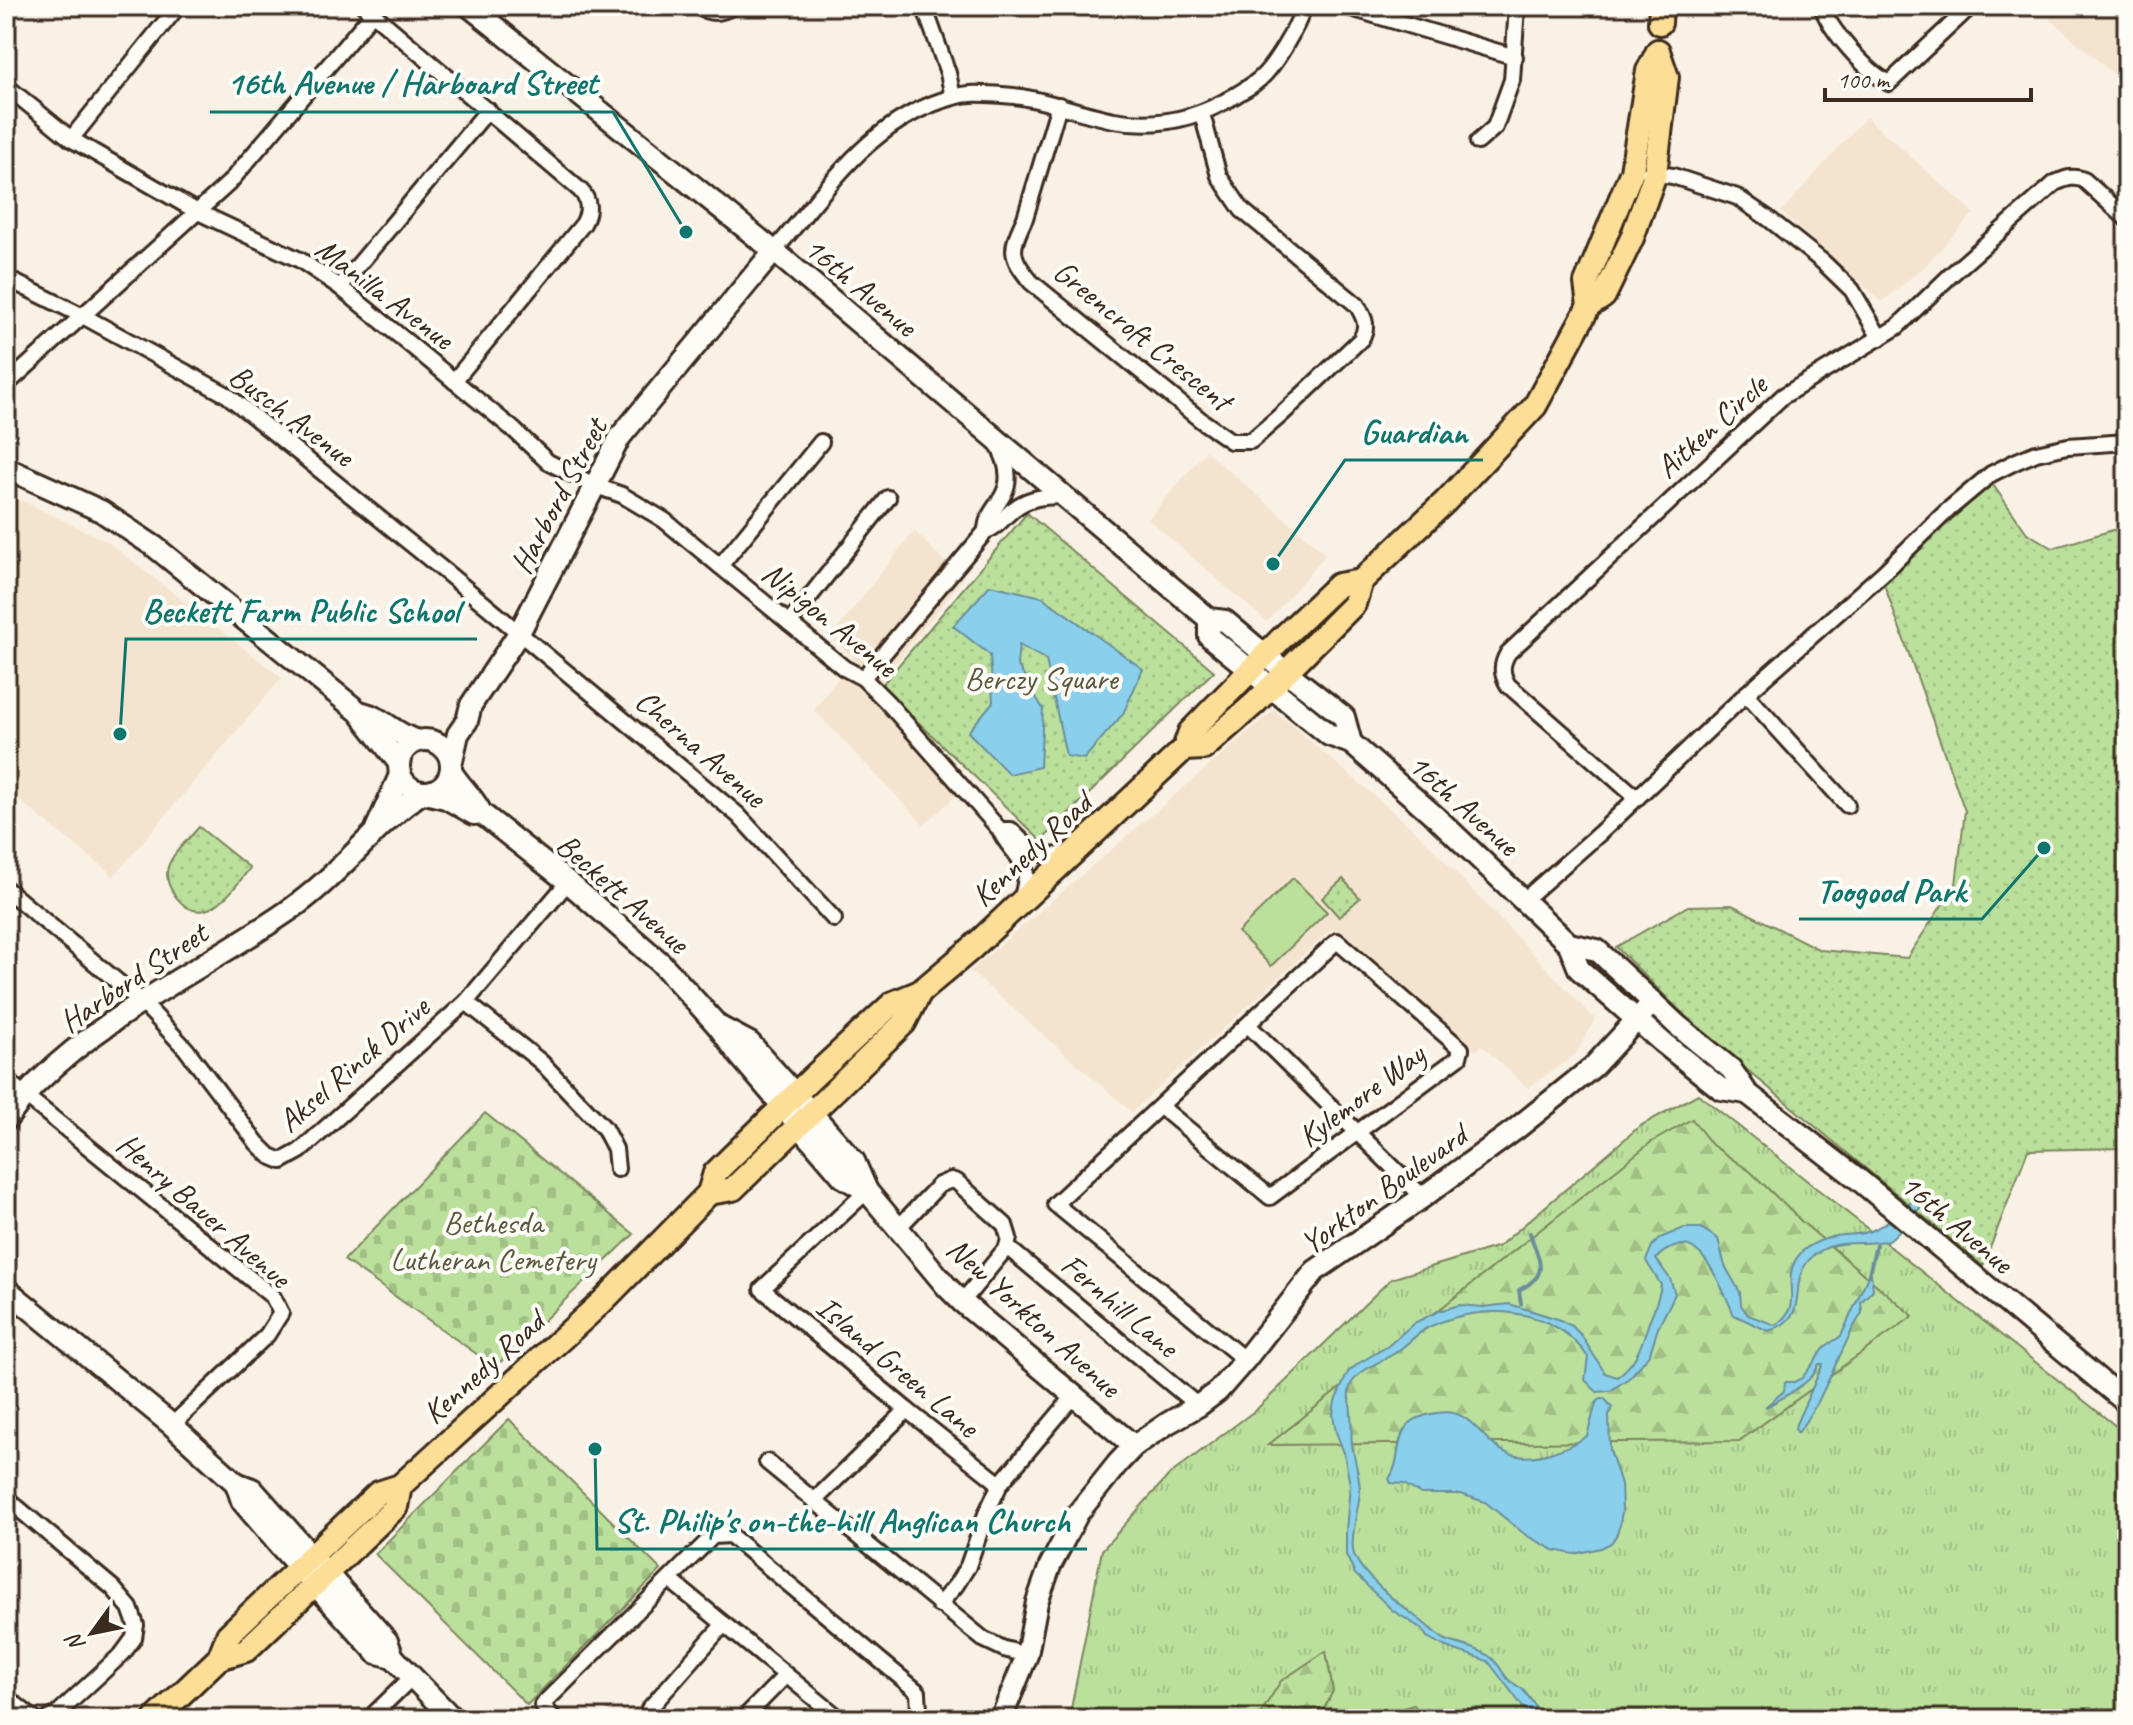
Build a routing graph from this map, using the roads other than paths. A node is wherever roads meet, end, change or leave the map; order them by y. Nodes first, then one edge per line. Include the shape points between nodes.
1 (178, 6) edge
2 (469, 6) edge
3 (697, 6) edge
4 (733, 6) edge
5 (924, 6) edge
6 (1304, 6) edge
7 (1344, 6) edge
8 (1517, 6) edge
9 (1822, 6) edge
10 (1971, 6) edge
11 (368, 10) edge
12 (1661, 15) edge
13 (1658, 51) junction
14 (1515, 57) junction
15 (6, 86) edge
16 (953, 97) junction
17 (1059, 105) junction
18 (488, 110) junction
19 (1202, 114) junction
20 (71, 139) junction
21 (1478, 142) dead end
22 (1632, 171) junction
23 (1655, 174) junction
24 (196, 211) junction
25 (2127, 219) edge
26 (774, 251) junction
27 (6, 278) edge
28 (340, 287) junction
29 (1589, 306) junction
30 (83, 316) junction
31 (1880, 338) junction
32 (454, 381) junction
33 (6, 385) edge
34 (994, 438) junction
35 (821, 442) dead end
36 (2127, 442) edge
37 (6, 468) edge
38 (596, 486) junction
39 (1063, 496) junction
40 (888, 498) dead end
41 (986, 531) junction
42 (720, 566) junction
43 (1361, 581) junction
44 (789, 623) junction
45 (519, 633) junction
46 (1258, 663) junction
47 (863, 678) junction
48 (1279, 680) junction
49 (1746, 694) junction
50 (471, 705) junction
51 (359, 712) junction
52 (420, 741) junction
53 (1184, 749) junction
54 (451, 768) junction
55 (400, 769) junction
56 (424, 792) junction
57 (1637, 798) junction
58 (1847, 805) dead end
59 (481, 813) junction
60 (1000, 830) junction
61 (375, 832) junction
62 (1074, 852) junction
63 (568, 882) junction
64 (6, 889) edge
65 (1524, 900) junction
66 (1021, 903) junction
67 (834, 919) dead end
68 (1569, 944) junction
69 (920, 992) junction
70 (142, 1002) junction
71 (466, 1002) junction
72 (1653, 1002) junction
73 (1636, 1019) junction
74 (1248, 1025) junction
75 (6, 1080) edge
76 (1747, 1093) junction
77 (25, 1096) junction
78 (789, 1100) junction
79 (1161, 1107) junction
80 (805, 1119) junction
81 (6, 1120) edge
82 (1358, 1133) junction
83 (617, 1169) dead end
84 (867, 1191) junction
85 (709, 1193) junction
86 (1423, 1197) junction
87 (898, 1228) junction
88 (1007, 1247) junction
89 (6, 1289) edge
90 (962, 1302) junction
91 (1245, 1360) junction
92 (1074, 1396) junction
93 (2127, 1403) edge
94 (1198, 1406) junction
95 (907, 1410) junction
96 (172, 1425) junction
97 (1134, 1446) junction
98 (767, 1462) dead end
99 (1000, 1484) junction
100 (400, 1486) junction
101 (6, 1498) edge
102 (814, 1501) junction
103 (305, 1562) junction
104 (320, 1579) junction
105 (670, 1580) junction
106 (939, 1605) junction
107 (724, 1624) junction
108 (1027, 1655) junction
109 (219, 1658) junction
110 (786, 1675) junction
111 (411, 1678) junction
112 (6, 1697) edge
113 (34, 1719) edge
114 (48, 1719) edge
115 (155, 1719) edge
116 (369, 1719) edge
117 (453, 1719) edge
118 (555, 1719) edge
119 (650, 1719) edge
120 (743, 1719) edge
121 (840, 1719) edge
122 (911, 1719) edge
123 (1001, 1719) edge

1 - 20 street
2 - 26 street, 16th Avenue
3 - 4 street via 722,13
5 - 16 street
6 - 19 street via 1269,70
7 - 14 street
8 - 14 street
9 - 10 street via 1832,27 1874,76 1889,83
11 - 18 street
11 - 24 street via 229,183
12 - 13 street, Kennedy Road
13 - 22 main road, Kennedy Road via 1648,71
13 - 23 main road, Kennedy Road via 1667,77
14 - 21 street via 1495,127
15 - 20 street, Manilla Avenue
16 - 17 street via 1013,95
16 - 26 street via 880,132
17 - 19 street via 1140,123
17 - 19 street, Greencroft Crescent via 1014,259 1031,282 1202,421 1231,441 1251,441 1361,339 1364,317 1357,305 1242,210 1219,176
18 - 28 street
18 - 32 street via 580,190 589,210
20 - 24 street, Manilla Avenue
22 - 23 street
22 - 29 main road, Kennedy Road via 1586,283
23 - 29 main road, Kennedy Road via 1604,296
23 - 31 street via 1737,197 1769,219 1852,290
24 - 28 street, Manilla Avenue via 300,260
24 - 30 street
25 - 31 street, Aitken Circle via 2084,180 2068,177 2055,183
26 - 34 street, 16th Avenue
26 - 38 street, Harbord Street via 620,437
27 - 30 street, Busch Avenue
28 - 32 street, Manilla Avenue
29 - 43 main road, Kennedy Road via 1535,406
30 - 33 street
30 - 45 street, Busch Avenue via 227,395
31 - 57 street, Aitken Circle via 1783,396 1503,661 1508,685
32 - 38 street, Manilla Avenue via 548,462
34 - 39 street, 16th Avenue
34 - 41 street via 1008,473
35 - 42 street
36 - 49 street via 2068,446 1991,474
37 - 51 street via 101,511 155,547
38 - 42 street, Nipigon Avenue via 664,520
38 - 45 street, Harbord Street
39 - 41 street via 1024,502
39 - 46 street, 16th Avenue via 1209,619 1225,621
40 - 44 street
41 - 47 street
42 - 44 street, Nipigon Avenue
43 - 46 main road, Kennedy Road via 1338,585
43 - 48 main road, Kennedy Road via 1354,604
44 - 47 street, Nipigon Avenue
45 - 50 street, Harbord Street
45 - 67 street, Cherna Avenue via 738,815
46 - 48 street, 16th Avenue
46 - 53 main road, Kennedy Road via 1190,732
47 - 60 street, Nipigon Avenue
48 - 53 main road, Kennedy Road via 1204,748
48 - 65 street, 16th Avenue via 1329,735 1351,743
49 - 57 street
49 - 58 street
50 - 52 street, Harbord Street
50 - 54 street, Harbord Street
51 - 52 street
51 - 55 street
52 - 54 street via 439,745
52 - 55 street via 407,747
53 - 62 main road, Kennedy Road
54 - 56 street via 442,786
54 - 59 street, Beckett Avenue
55 - 56 street via 409,787
55 - 61 street, Harbord Street
56 - 59 street, Beckett Avenue
56 - 61 street, Harbord Street
57 - 65 street
59 - 63 street, Beckett Avenue
60 - 62 street, Nipigon Avenue via 1011,830 1047,857
60 - 66 street, Nipigon Avenue via 1026,873
61 - 70 street, Harbord Street via 286,913
62 - 66 main road, Kennedy Road
63 - 71 street, Aksel Rinck Drive
63 - 78 street, Beckett Avenue via 661,963 718,1026 750,1043
64 - 70 street
65 - 68 street, 16th Avenue
66 - 69 main road, Kennedy Road
68 - 72 street, 16th Avenue via 1597,950
68 - 73 street, 16th Avenue via 1579,969
69 - 78 main road, Kennedy Road via 893,1003
69 - 80 main road, Kennedy Road via 904,1023
70 - 71 street, Aksel Rinck Drive via 186,1049 257,1143 282,1161 300,1151
70 - 77 street, Harbord Street via 76,1049
71 - 83 street via 541,1062 604,1128 615,1149
72 - 73 street, Yorkton Boulevard
72 - 76 street, 16th Avenue via 1731,1069
73 - 76 street, 16th Avenue via 1721,1089
73 - 86 street, Yorkton Boulevard via 1593,1067
74 - 79 street, Kylemore Way
74 - 82 street
74 - 82 street, Kylemore Way via 1337,941 1461,1049 1459,1057
75 - 77 street, Henry Bauer Avenue
76 - 93 street, 16th Avenue
77 - 81 street, Harbord Street
77 - 96 street, Henry Bauer Avenue via 273,1297 281,1313 267,1335
78 - 80 street, New Yorkton Avenue
78 - 85 main road, Kennedy Road via 715,1173
79 - 82 street, Kylemore Way via 1270,1197
79 - 91 street, Kylemore Way via 1055,1204
80 - 84 street, New Yorkton Avenue via 843,1177
80 - 85 main road, Kennedy Road via 733,1189
82 - 86 street
84 - 87 street, New Yorkton Avenue
84 - 95 street, Island Green Lane via 762,1289
85 - 100 main road, Kennedy Road via 603,1301
86 - 91 street, Yorkton Boulevard via 1315,1271
87 - 88 street, Fernhill Lane via 939,1185 951,1180 1005,1225
87 - 90 street, New Yorkton Avenue
88 - 90 street
88 - 94 street, Fernhill Lane
89 - 96 street
90 - 92 street, New Yorkton Avenue
91 - 94 street, Yorkton Boulevard
92 - 97 street, New Yorkton Avenue
92 - 99 street
94 - 97 street, Yorkton Boulevard
95 - 99 street, Island Green Lane
95 - 102 street
96 - 103 street via 236,1483 252,1489
97 - 108 street, Yorkton Boulevard via 1090,1496 1058,1548 1037,1602
98 - 102 street
99 - 106 street via 968,1566
100 - 103 main road, Kennedy Road via 378,1493
100 - 104 main road, Kennedy Road via 396,1507
101 - 114 street via 113,1588 136,1625 123,1653
102 - 106 street
103 - 104 street
103 - 109 main road, Kennedy Road via 228,1635
104 - 109 main road, Kennedy Road via 246,1650
104 - 111 street via 377,1653 393,1657
105 - 107 street
105 - 118 street via 542,1705
105 - 122 street via 713,1536 730,1535 918,1692 919,1711
106 - 108 street via 983,1639
107 - 110 street
107 - 119 street via 649,1709
108 - 123 street, Yorkton Boulevard
109 - 115 main road, Kennedy Road
110 - 120 street
110 - 121 street
111 - 116 street
111 - 117 street
112 - 113 street

